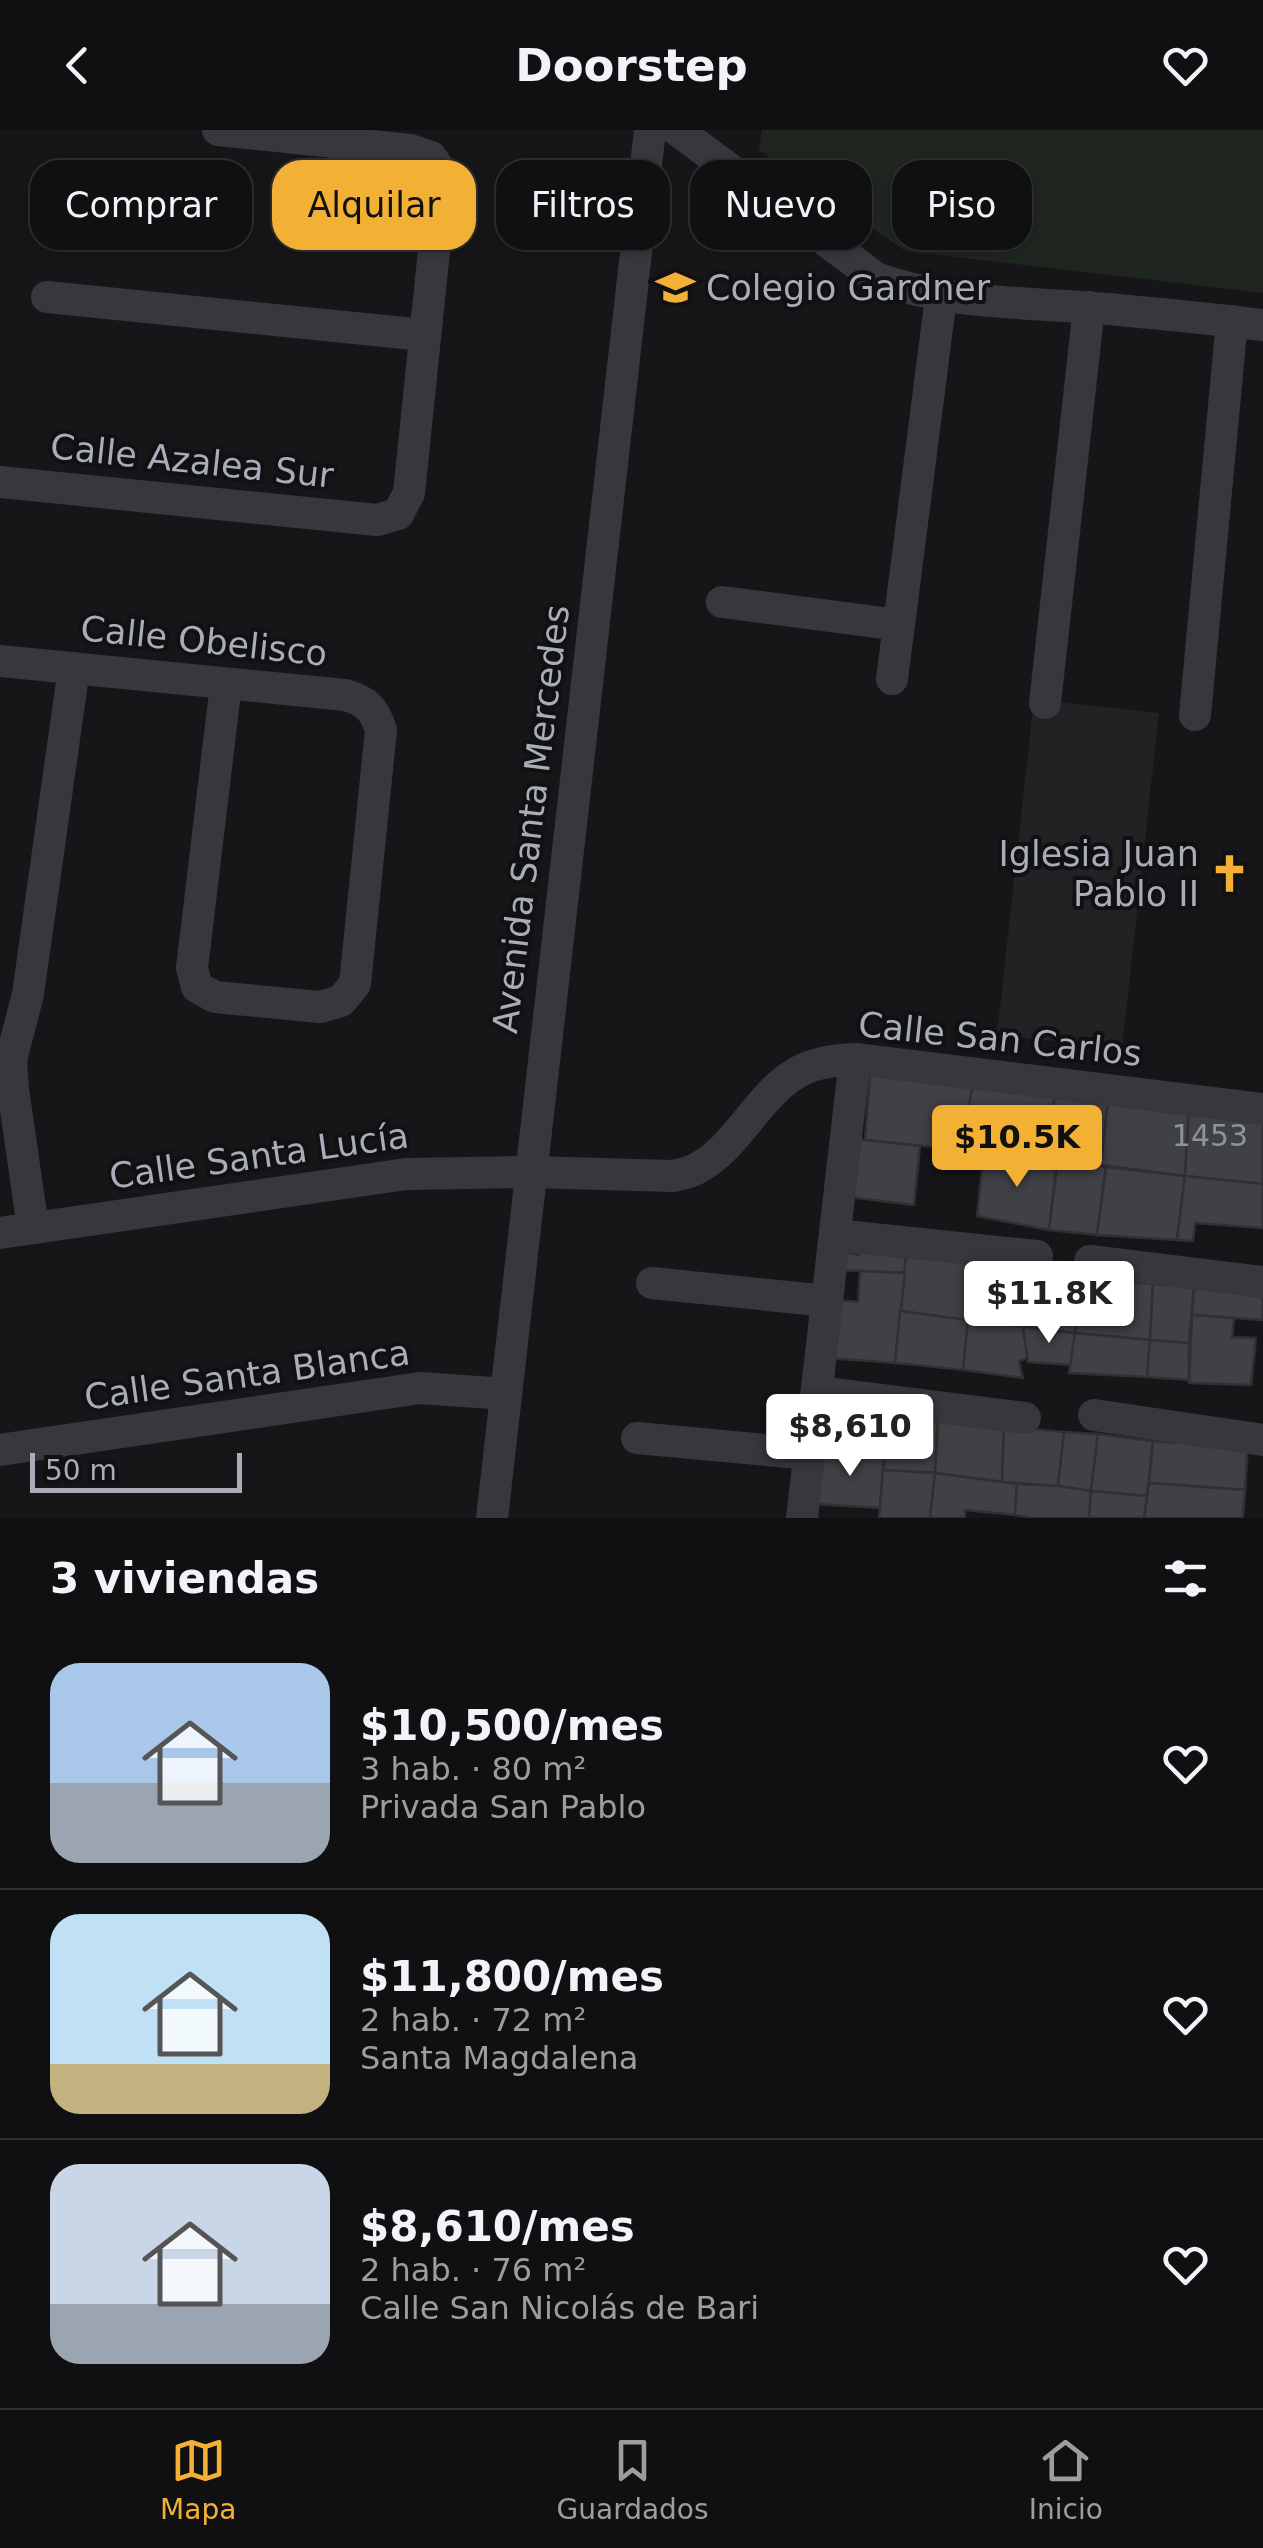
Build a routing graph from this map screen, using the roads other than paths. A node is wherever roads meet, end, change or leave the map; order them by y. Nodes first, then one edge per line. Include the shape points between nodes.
1 (218, 130) edge
2 (650, 130) edge
3 (678, 130) edge
4 (941, 296) junction
5 (47, 298) dead end
6 (1089, 307) junction
7 (1247, 323) edge
8 (424, 334) junction
9 (0, 482) edge
10 (722, 602) dead end
11 (899, 625) junction
12 (0, 661) edge
13 (74, 668) junction
14 (892, 680) dead end
15 (226, 684) junction
16 (1046, 703) dead end
17 (1195, 715) dead end
18 (14, 994) edge
19 (855, 1059) junction
20 (1263, 1109) edge
21 (531, 1172) junction
22 (33, 1228) junction
23 (0, 1233) edge
24 (835, 1235) junction
25 (1037, 1256) dead end
26 (1090, 1261) dead end
27 (1263, 1282) edge
28 (652, 1283) dead end
29 (828, 1301) junction
30 (817, 1392) junction
31 (506, 1394) junction
32 (1094, 1415) dead end
33 (1025, 1418) dead end
34 (637, 1438) dead end
35 (1263, 1440) edge
36 (0, 1450) edge
37 (810, 1454) junction
38 (492, 1518) edge
39 (802, 1518) edge

1 - 8 street via 432,157 442,173
2 - 21 street, Avenida Santa Mercedes
3 - 4 street via 876,278
4 - 6 street
4 - 11 street
5 - 8 street
6 - 7 street
6 - 16 street
7 - 17 street
8 - 9 street, Calle Azalea Sur via 409,493 398,514 377,520
10 - 11 street
11 - 14 street
12 - 13 street, Calle Obelisco
13 - 15 street, Calle Obelisco
13 - 18 street
15 - 15 street, Calle Obelisco via 346,695 376,712 381,730 355,984 342,1001 320,1008 215,997 197,987 192,968
18 - 22 street via 12,1088
19 - 20 street, Calle San Carlos
19 - 21 street, Calle San Carlos via 797,1072 694,1171
19 - 24 street
21 - 22 street, Calle Santa Lucía via 406,1174
21 - 31 street, Avenida Santa Mercedes
22 - 23 street, Calle Santa Lucía
24 - 25 street
24 - 29 street
26 - 27 street
28 - 29 street
29 - 30 street
30 - 33 street
30 - 37 street
31 - 36 street, Calle Santa Blanca via 420,1388
31 - 38 street, Avenida Santa Mercedes
32 - 35 street
34 - 37 street
37 - 39 street

